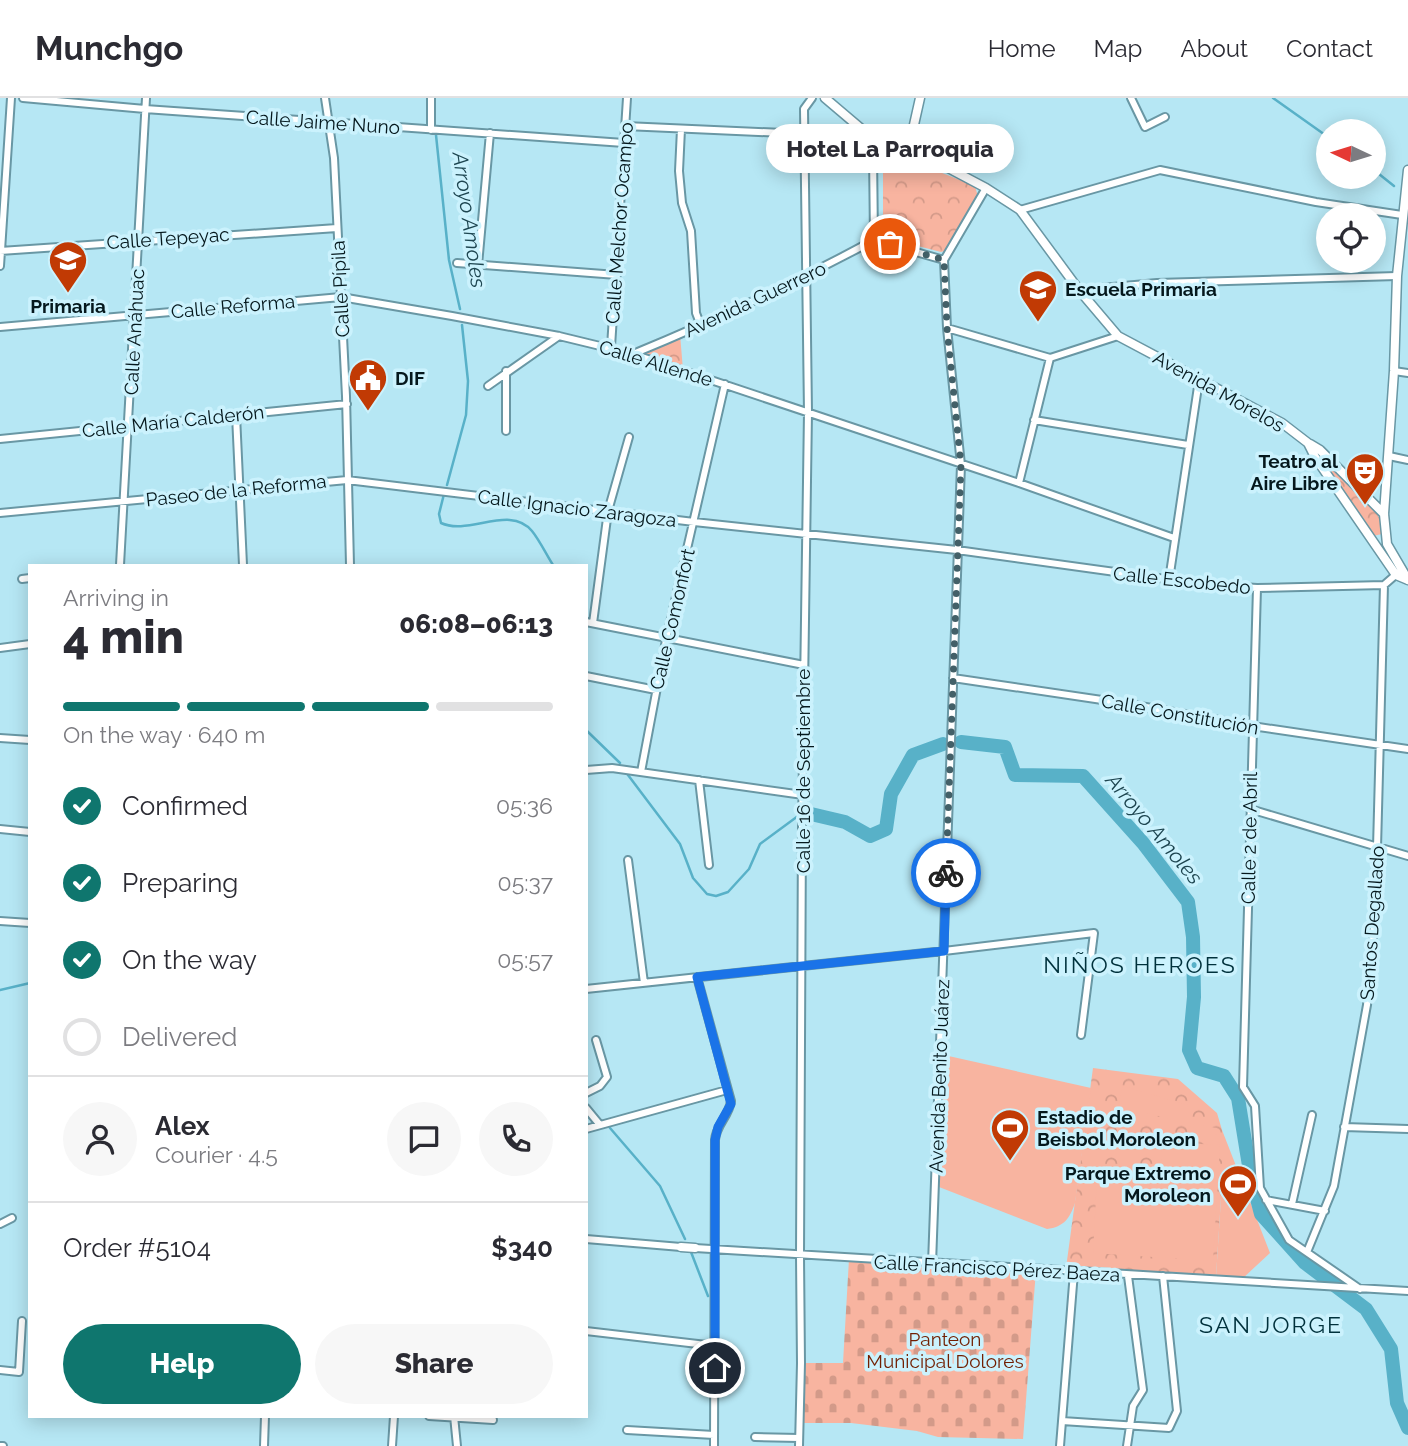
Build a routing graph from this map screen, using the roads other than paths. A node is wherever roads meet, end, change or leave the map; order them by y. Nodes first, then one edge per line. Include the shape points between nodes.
1 (11, 98) edge
2 (23, 98) edge
3 (146, 98) edge
4 (325, 98) edge
5 (431, 98) edge
6 (627, 98) edge
7 (812, 98) edge
8 (825, 98) edge
9 (920, 98) edge
10 (1130, 98) edge
11 (145, 109) junction
12 (1164, 117) dead end
13 (329, 122) junction
14 (625, 126) junction
15 (681, 129) junction
16 (431, 130) junction
17 (489, 133) junction
18 (805, 134) junction
19 (624, 143) junction
20 (876, 143) junction
21 (907, 156) junction
22 (1408, 170) edge
23 (986, 188) junction
24 (1406, 196) edge
25 (1020, 211) junction
26 (1405, 216) edge
27 (337, 228) junction
28 (139, 240) junction
29 (874, 240) junction
30 (1, 251) edge
31 (944, 260) junction
32 (457, 263) dead end
33 (478, 265) junction
34 (0, 266) edge
35 (617, 275) junction
36 (807, 276) junction
37 (1397, 276) junction
38 (1079, 290) junction
39 (341, 297) junction
40 (135, 315) junction
41 (701, 326) junction
42 (0, 327) edge
43 (947, 328) junction
44 (559, 336) junction
45 (1118, 336) junction
46 (611, 347) junction
47 (633, 354) junction
48 (1050, 358) junction
49 (506, 372) junction
50 (1394, 372) junction
51 (1408, 373) edge
52 (1199, 380) junction
53 (725, 384) junction
54 (488, 386) dead end
55 (347, 404) junction
56 (808, 412) junction
57 (236, 415) junction
58 (1034, 420) junction
59 (128, 426) junction
60 (506, 431) dead end
61 (629, 438) dead end
62 (0, 439) edge
63 (1308, 443) junction
64 (1188, 445) junction
65 (1389, 456) junction
66 (1408, 460) edge
67 (961, 465) junction
68 (348, 480) junction
69 (1019, 483) junction
70 (240, 489) junction
71 (124, 501) junction
72 (608, 511) junction
73 (0, 513) edge
74 (1384, 514) junction
75 (694, 522) junction
76 (1385, 529) junction
77 (806, 534) junction
78 (1174, 538) junction
79 (1373, 538) junction
80 (957, 550) junction
81 (120, 564) edge
82 (243, 564) edge
83 (351, 564) edge
84 (1399, 572) junction
85 (1169, 580) junction
86 (1408, 581) edge
87 (1384, 586) junction
88 (1257, 589) junction
89 (590, 623) edge
90 (666, 640) junction
91 (28, 644) edge
92 (0, 648) edge
93 (804, 665) junction
94 (588, 676) edge
95 (953, 678) junction
96 (656, 690) junction
97 (1252, 726) junction
98 (0, 737) edge
99 (28, 740) edge
100 (1380, 744) junction
101 (1408, 749) edge
102 (588, 770) edge
103 (641, 772) junction
104 (699, 780) junction
105 (803, 795) junction
106 (1250, 809) junction
107 (0, 829) edge
108 (28, 832) edge
109 (1377, 848) junction
110 (1408, 856) edge
111 (628, 860) dead end
112 (709, 865) dead end
113 (0, 921) edge
114 (28, 923) edge
115 (944, 951) junction
116 (803, 966) junction
117 (697, 977) junction
118 (644, 983) junction
119 (588, 989) edge
120 (1081, 1035) dead end
121 (596, 1040) dead end
122 (727, 1090) junction
123 (588, 1092) edge
124 (588, 1110) edge
125 (1312, 1115) dead end
126 (600, 1125) junction
127 (1344, 1127) junction
128 (588, 1128) edge
129 (1408, 1129) edge
130 (1266, 1200) junction
131 (1292, 1204) junction
132 (1325, 1211) junction
133 (12, 1218) dead end
134 (0, 1224) edge
135 (588, 1239) edge
136 (681, 1247) joint
137 (695, 1248) joint
138 (715, 1249) junction
139 (1307, 1252) junction
140 (800, 1256) junction
141 (932, 1264) junction
142 (1073, 1272) junction
143 (1128, 1276) junction
144 (1163, 1276) junction
145 (1359, 1288) junction
146 (1408, 1291) edge
147 (22, 1321) dead end
148 (588, 1331) edge
149 (715, 1346) junction
150 (0, 1370) edge
151 (265, 1418) edge
152 (394, 1418) edge
153 (454, 1418) edge
154 (473, 1418) edge
155 (492, 1420) dead end
156 (1062, 1421) junction
157 (1129, 1425) junction
158 (627, 1430) dead end
159 (714, 1435) junction
160 (755, 1437) dead end
161 (799, 1442) edge
162 (264, 1446) edge
163 (392, 1446) edge
164 (457, 1446) edge
165 (715, 1446) edge
166 (1060, 1446) edge
167 (1127, 1446) edge

1 - 30 street
2 - 11 street, Calle Jaime Nuno
3 - 11 street, Calle Anáhuac
4 - 13 street, Calle Pípila
5 - 16 street
6 - 14 street, Calle Melchor Ocampo
7 - 18 street, Calle 16 de Septiembre via 804,109
8 - 20 street, Avenida Morelos
9 - 21 street
10 - 12 street via 1144,127
11 - 13 street, Calle Jaime Nuno
11 - 28 street, Calle Anáhuac
13 - 16 street, Calle Jaime Nuno
13 - 27 street, Calle Pípila
14 - 15 street
14 - 19 street, Calle Melchor Ocampo
15 - 18 street
15 - 41 street via 682,203 691,231 696,313
16 - 17 street, Calle Jaime Nuno
17 - 19 street, Calle Jaime Nuno
17 - 33 street
18 - 36 street, Calle 16 de Septiembre
19 - 35 street, Calle Melchor Ocampo
20 - 21 street, Avenida Morelos via 891,154
20 - 29 street
21 - 23 street, Avenida Morelos via 936,161
22 - 24 street
23 - 25 street, Avenida Morelos
23 - 31 street
24 - 26 street
25 - 26 street via 1160,170
25 - 38 street, Avenida Morelos
26 - 37 street
27 - 28 street, Calle Tepeyac
27 - 39 street, Calle Pípila
28 - 30 street, Calle Tepeyac
28 - 40 street, Calle Anáhuac
29 - 31 street
29 - 36 street, Avenida Guerrero
30 - 34 street
31 - 43 street, Avenida Benito Juárez
32 - 33 street
33 - 35 street
35 - 46 street, Calle Melchor Ocampo
36 - 41 street, Avenida Guerrero
36 - 56 street, Calle 16 de Septiembre
37 - 38 street via 1157,283
37 - 50 street
38 - 45 street, Avenida Morelos
39 - 40 street, Calle Reforma
39 - 44 street, Calle Allende
39 - 55 street, Calle Pípila
40 - 42 street, Calle Reforma
40 - 59 street, Calle Anáhuac
41 - 47 street, Avenida Guerrero
43 - 48 street
43 - 67 street, Avenida Benito Juárez
44 - 46 street, Calle Allende
44 - 49 street
45 - 48 street
45 - 52 street, Avenida Morelos
46 - 47 street, Calle Allende
47 - 53 street, Calle Allende
48 - 58 street
49 - 54 street
49 - 60 street
50 - 51 street
50 - 65 street
52 - 63 street, Avenida Morelos via 1282,423
52 - 64 street
53 - 56 street, Calle Allende
53 - 75 street, Calle Comonfort
55 - 57 street, Calle María Calderón
55 - 68 street, Calle Pípila
56 - 67 street, Calle Allende
56 - 77 street, Calle 16 de Septiembre
57 - 59 street, Calle María Calderón
57 - 70 street
58 - 64 street
58 - 69 street
59 - 62 street, Calle María Calderón
59 - 71 street, Calle Anáhuac
61 - 72 street
63 - 74 street
63 - 79 street, Avenida Morelos
64 - 78 street
65 - 66 street
65 - 74 street
67 - 69 street, Calle Allende
67 - 80 street, Avenida Benito Juárez
68 - 70 street, Paseo de la Reforma
68 - 72 street, Calle Ignacio Zaragoza
68 - 83 street, Calle Pípila
69 - 78 street, Calle Allende
70 - 71 street, Paseo de la Reforma
70 - 82 street
71 - 73 street, Paseo de la Reforma
71 - 81 street, Calle Anáhuac
72 - 75 street, Calle Ignacio Zaragoza
72 - 89 street
74 - 76 street
75 - 77 street, Calle Ignacio Zaragoza
75 - 90 street, Calle Comonfort
76 - 79 street
76 - 84 street
77 - 80 street, Calle Ignacio Zaragoza
77 - 93 street, Calle 16 de Septiembre
78 - 85 street
79 - 84 street, Avenida Morelos
80 - 85 street, Calle Escobedo
80 - 95 street, Avenida Benito Juárez
84 - 86 street
84 - 87 street
85 - 88 street, Calle Escobedo
87 - 88 street, Calle Escobedo
87 - 100 street, Santos Degallado
88 - 97 street, Calle 2 de Abril
89 - 90 street
90 - 93 street
90 - 96 street, Calle Comonfort
91 - 92 street
93 - 105 street, Calle 16 de Septiembre
94 - 96 street
95 - 97 street, Calle Constitución
95 - 115 street, Avenida Benito Juárez
96 - 103 street, Calle Comonfort
97 - 100 street, Calle Constitución
97 - 106 street, Calle 2 de Abril
98 - 99 street
100 - 101 street, Calle Constitución
100 - 109 street, Santos Degallado
102 - 103 street
103 - 104 street
104 - 105 street
104 - 112 street
105 - 116 street, Calle 16 de Septiembre
106 - 109 street
106 - 130 street, Calle 2 de Abril via 1242,1087 1255,1105 1261,1188
107 - 108 street
109 - 110 street
109 - 127 street, Santos Degallado via 1367,1005
111 - 118 street
113 - 114 street
115 - 116 street
115 - 120 street via 1094,933
115 - 141 street, Avenida Benito Juárez
116 - 117 street
116 - 140 street, Calle 16 de Septiembre
117 - 118 street
117 - 122 street
118 - 119 street
121 - 123 street via 607,1077
122 - 126 street
122 - 138 street via 730,1108 715,1135
124 - 126 street
125 - 131 street
126 - 128 street
127 - 129 street
127 - 132 street, Santos Degallado
130 - 131 street
130 - 139 street via 1289,1240
131 - 132 street
132 - 139 street, Santos Degallado
133 - 134 street
135 - 136 street, Calle Francisco Pérez Baeza
136 - 137 street, Calle Francisco Pérez Baeza
137 - 138 street, Calle Francisco Pérez Baeza
138 - 140 street, Calle Francisco Pérez Baeza
138 - 149 street
139 - 145 street
140 - 141 street, Calle Francisco Pérez Baeza
140 - 161 street, Calle 16 de Septiembre
141 - 142 street, Calle Francisco Pérez Baeza
142 - 143 street, Calle Francisco Pérez Baeza
142 - 156 street
143 - 144 street, Calle Francisco Pérez Baeza
143 - 157 street via 1143,1390
144 - 145 street, Calle Francisco Pérez Baeza
144 - 157 street via 1177,1411 1169,1428
145 - 146 street, Calle Francisco Pérez Baeza
147 - 150 street via 19,1371
148 - 149 street
149 - 159 street
151 - 162 street
152 - 163 street
153 - 164 street
154 - 155 street
156 - 157 street
156 - 166 street
157 - 167 street
158 - 159 street
159 - 165 street
160 - 161 street

